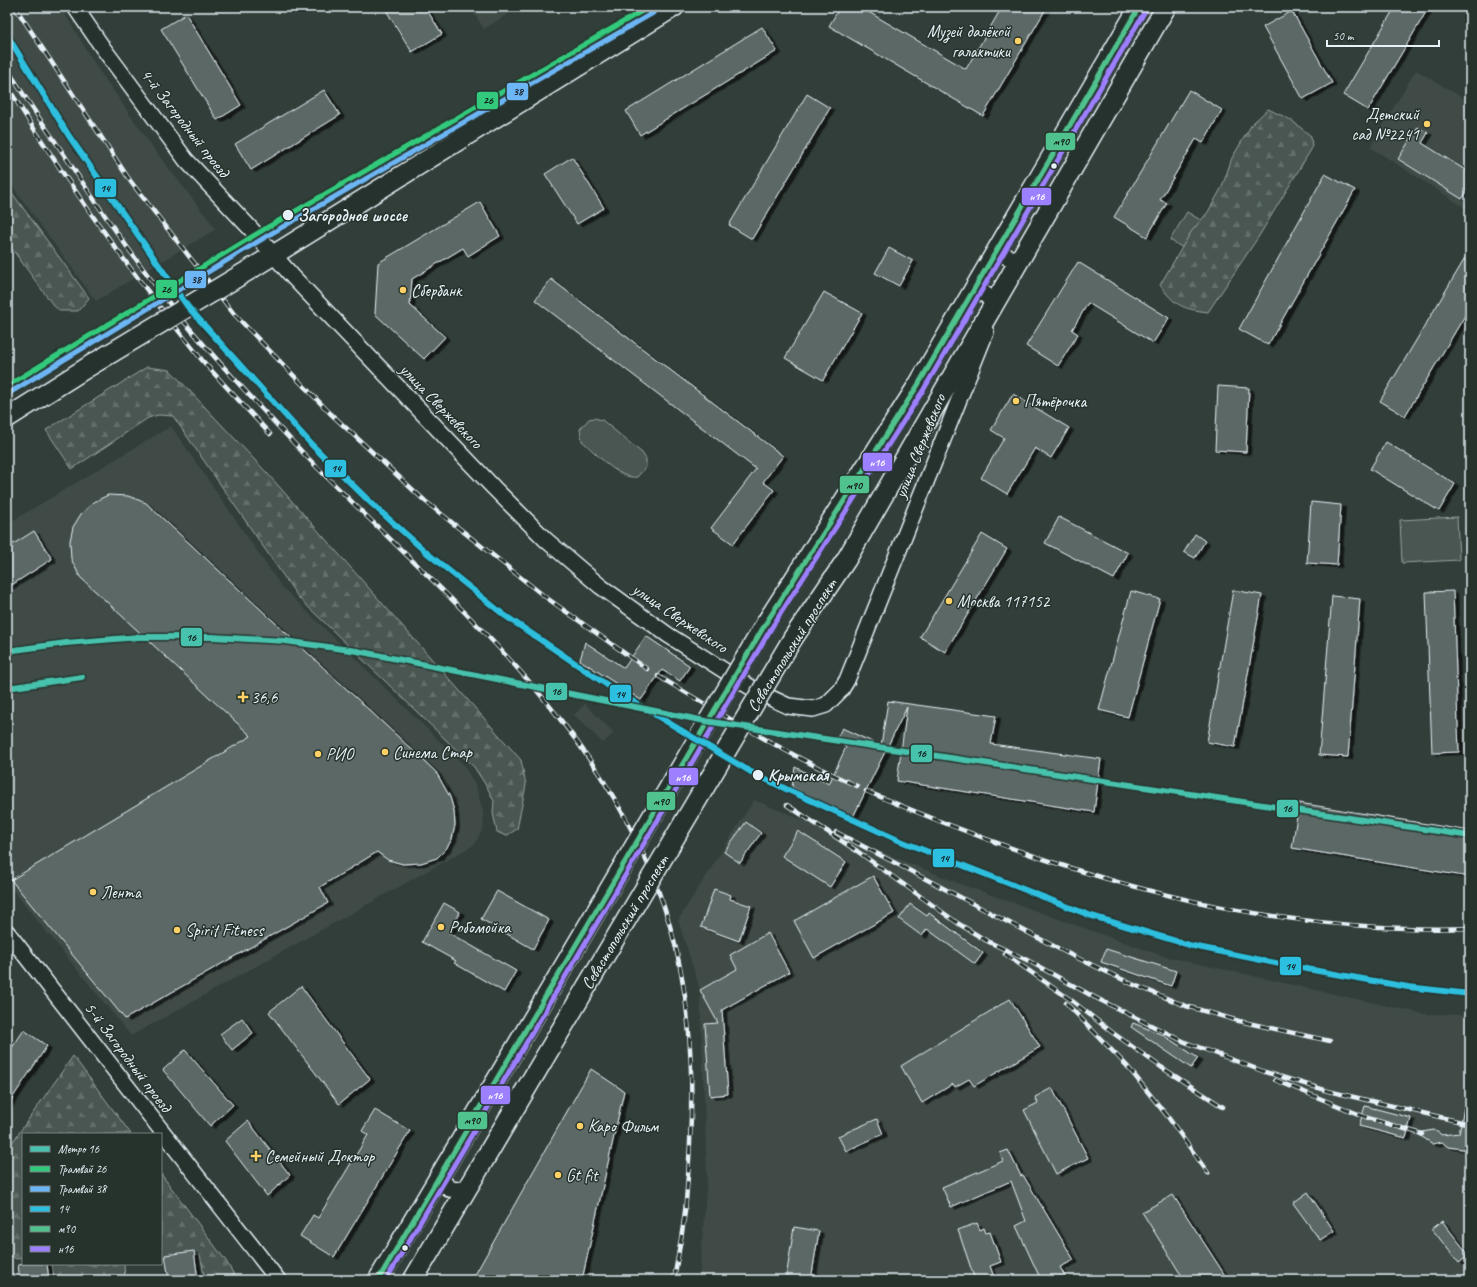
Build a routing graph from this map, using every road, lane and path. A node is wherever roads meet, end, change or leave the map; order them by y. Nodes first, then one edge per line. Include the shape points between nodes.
1 (76, 7) edge
2 (674, 7) edge
3 (1138, 7) edge
4 (1166, 7) edge
5 (1002, 239) junction
6 (1025, 252) junction
7 (274, 255) junction
8 (967, 299) junction
9 (994, 306) junction
10 (7, 418) edge
11 (7, 932) edge
12 (444, 1168) junction
13 (470, 1183) junction
14 (278, 1280) edge
15 (378, 1280) edge
16 (413, 1280) edge

1 - 7 street, 4-й Загородный проезд via 186,160
2 - 7 main road
3 - 5 main road, Севастопольский проспект
4 - 6 main road, Севастопольский проспект
5 - 6 street via 1000,249 1007,257 1017,259
5 - 8 main road, Севастопольский проспект
6 - 9 main road, Севастопольский проспект
7 - 9 street, улица Свержевского via 552,546 600,586 668,635 758,692 788,706 813,709 832,701 847,680
7 - 10 main road, bridge
8 - 9 street via 975,293 985,294
8 - 12 main road, Севастопольский проспект, bridge via 918,385 766,623
9 - 13 main road, Севастопольский проспект, bridge via 846,560 793,638
11 - 14 street, 5-й Загородный проезд
12 - 13 street via 442,1179 449,1189 461,1190
12 - 15 main road, Севастопольский проспект
13 - 16 main road, Севастопольский проспект

